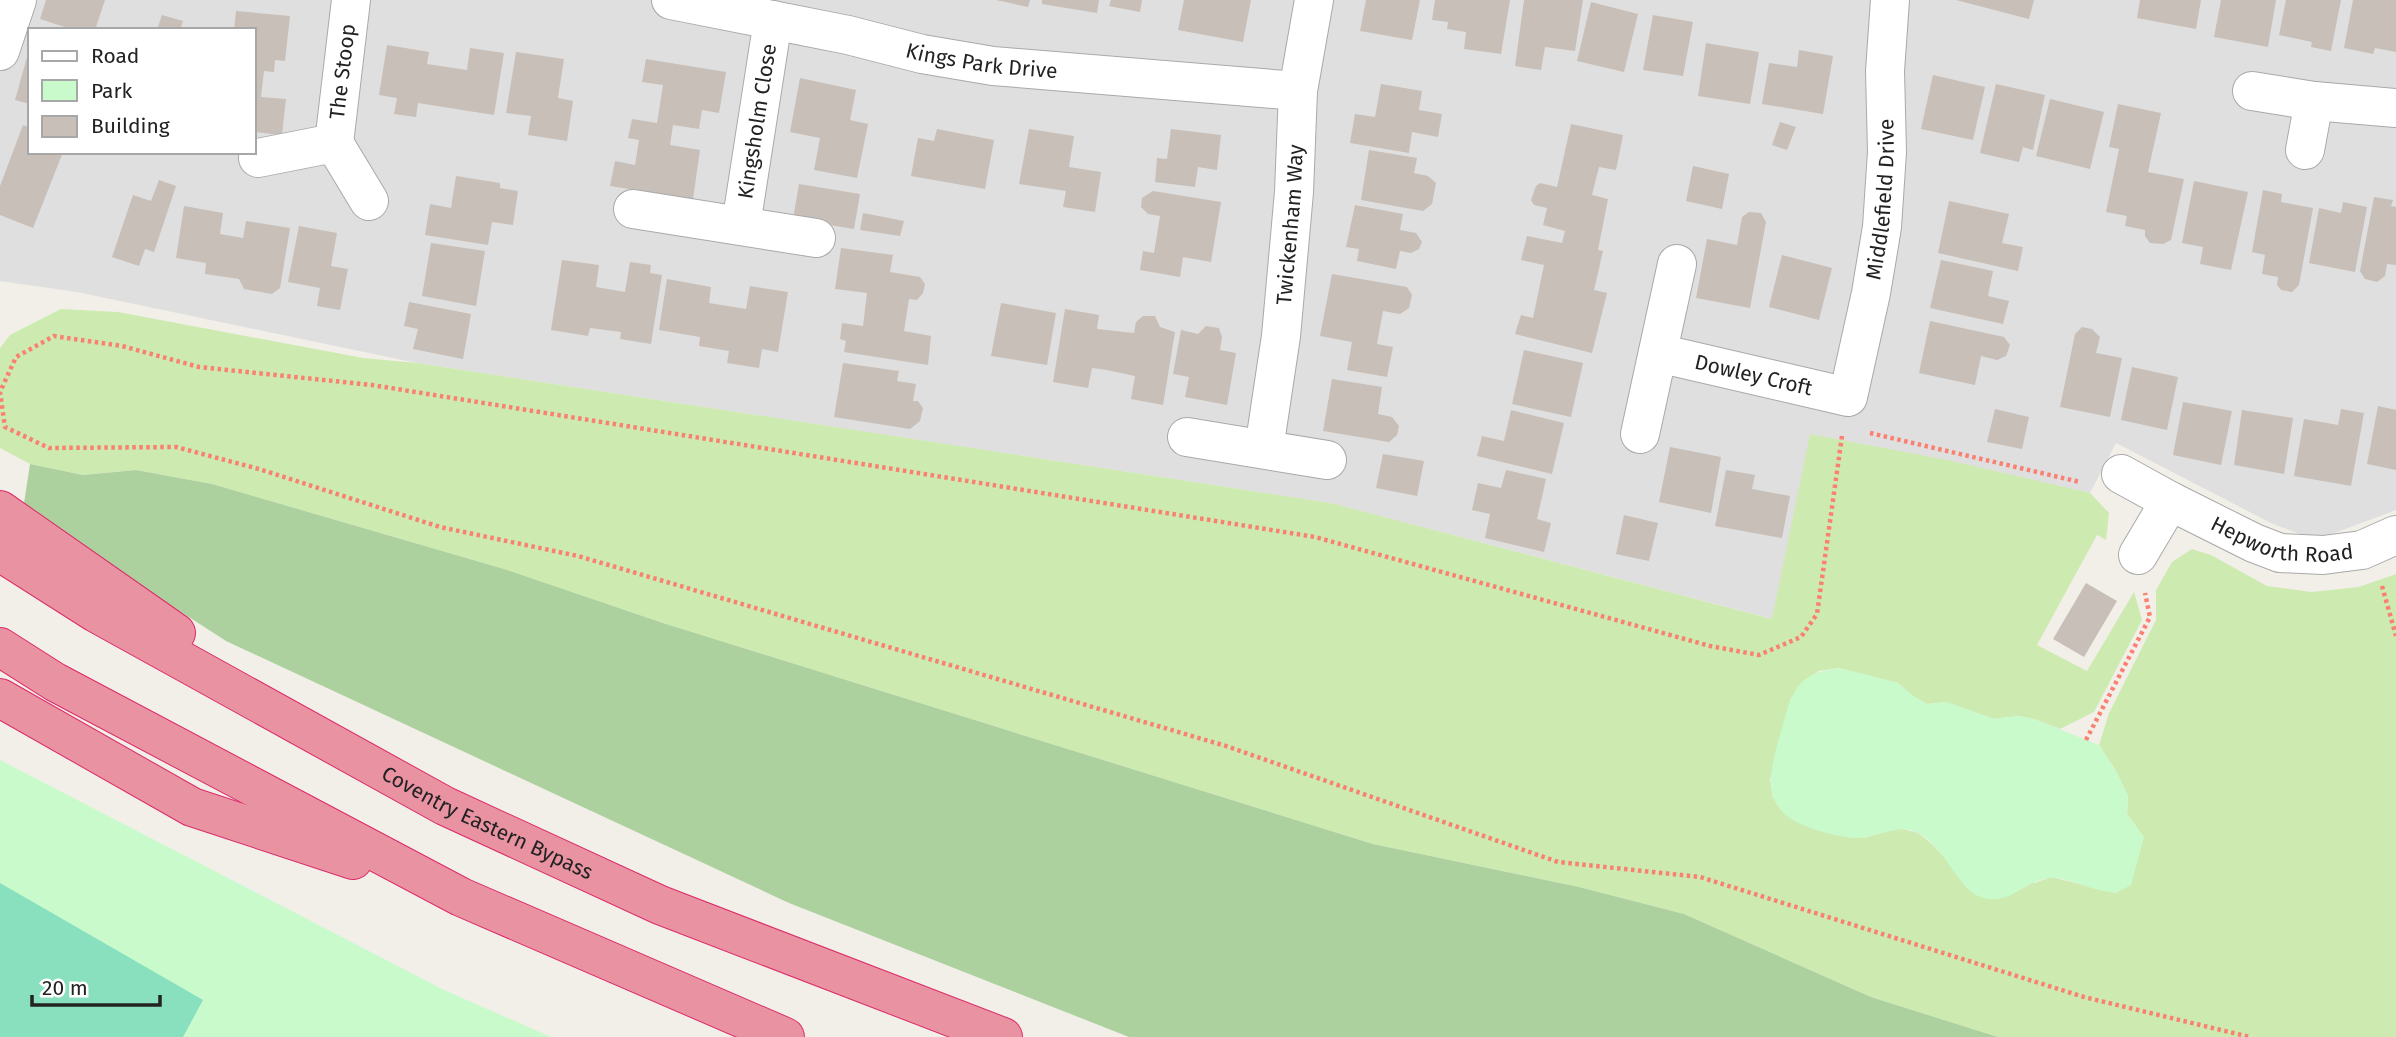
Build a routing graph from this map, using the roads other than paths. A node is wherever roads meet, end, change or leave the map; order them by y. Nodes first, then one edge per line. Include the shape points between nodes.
1 (17, 0) edge
2 (351, 0) edge
3 (671, 0) edge
4 (1314, 0) edge
5 (1890, 0) edge
6 (773, 20) junction
7 (0, 51) edge
8 (1298, 91) junction
9 (2252, 91) dead end
10 (2314, 101) junction
11 (2396, 108) edge
12 (334, 142) junction
13 (2305, 150) dead end
14 (258, 158) dead end
15 (369, 201) dead end
16 (632, 209) dead end
17 (741, 225) junction
18 (816, 238) dead end
19 (1677, 264) dead end
20 (1658, 353) junction
21 (1848, 397) joint
22 (1640, 434) dead end
23 (1187, 437) dead end
24 (1264, 449) junction
25 (1327, 460) dead end
26 (2105, 481) road end
27 (2170, 502) junction
28 (0, 510) edge
29 (2385, 540) edge
30 (0, 552) edge
31 (2138, 555) road end
32 (0, 647) edge
33 (0, 698) edge
34 (360, 761) junction
35 (461, 897) junction
36 (785, 1037) edge
37 (1003, 1037) edge

1 - 7 street
2 - 12 street, The Stoop
3 - 6 street, Kings Park Drive
4 - 8 street, Twickenham Way
5 - 21 street, Middlefield Drive via 1882,227
6 - 8 street, Kings Park Drive via 993,66
6 - 17 street, Kingsholm Close
8 - 24 street, Twickenham Way via 1281,336
9 - 10 street
10 - 11 street
10 - 13 street
12 - 14 street, The Stoop
12 - 15 street, The Stoop
16 - 17 street, Kingsholm Close
17 - 18 street, Kingsholm Close
19 - 20 street
20 - 21 street, Dowley Croft
20 - 22 street
23 - 24 street
24 - 25 street
26 - 27 street, Hepworth Road
27 - 29 street, Hepworth Road via 2280,553 2323,555 2362,550
27 - 31 street
28 - 34 highway
30 - 34 highway, Coventry Eastern Bypass via 96,613
32 - 35 highway via 55,682
33 - 35 highway via 192,807
34 - 37 highway, Coventry Eastern Bypass via 444,806 660,905
35 - 36 highway

